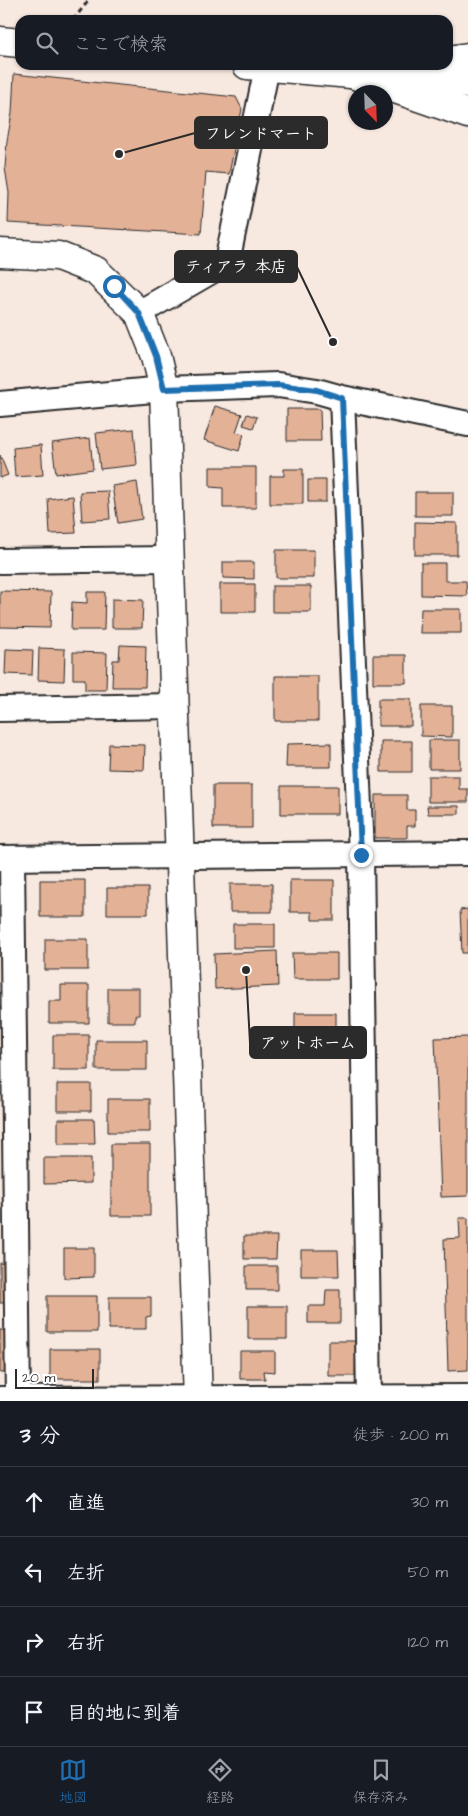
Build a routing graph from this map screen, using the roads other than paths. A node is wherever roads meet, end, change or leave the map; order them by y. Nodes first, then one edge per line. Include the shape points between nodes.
1 (0, 41) edge
2 (15, 42) edge
3 (468, 57) edge
4 (453, 59) edge
5 (256, 70) edge
6 (304, 70) edge
7 (380, 70) edge
8 (352, 74) junction
9 (468, 84) edge
10 (468, 114) edge
11 (0, 253) edge
12 (139, 313) junction
13 (164, 389) junction
14 (342, 398) junction
15 (0, 404) edge
16 (468, 424) edge
17 (169, 559) junction
18 (0, 560) edge
19 (174, 706) junction
20 (0, 709) edge
21 (468, 853) edge
22 (179, 855) junction
23 (361, 855) junction
24 (6, 858) edge
25 (7, 1033) edge
26 (8, 1214) edge
27 (468, 1397) edge
28 (368, 1399) edge
29 (12, 1400) edge
30 (198, 1400) edge

1 - 2 main road
3 - 4 main road
5 - 12 street via 227,262
6 - 8 main road
7 - 8 main road
8 - 9 main road
8 - 10 main road
11 - 12 main road via 58,256 96,270
12 - 13 main road via 156,356
13 - 14 street via 278,385 317,390
13 - 15 street
13 - 17 main road
14 - 16 street
14 - 23 street
17 - 18 street
17 - 19 main road
19 - 20 street
19 - 22 main road
21 - 23 street
22 - 23 street
22 - 24 street
22 - 30 main road
23 - 28 street
24 - 25 street
25 - 26 street
26 - 29 street
27 - 28 street
28 - 30 street
29 - 30 street

